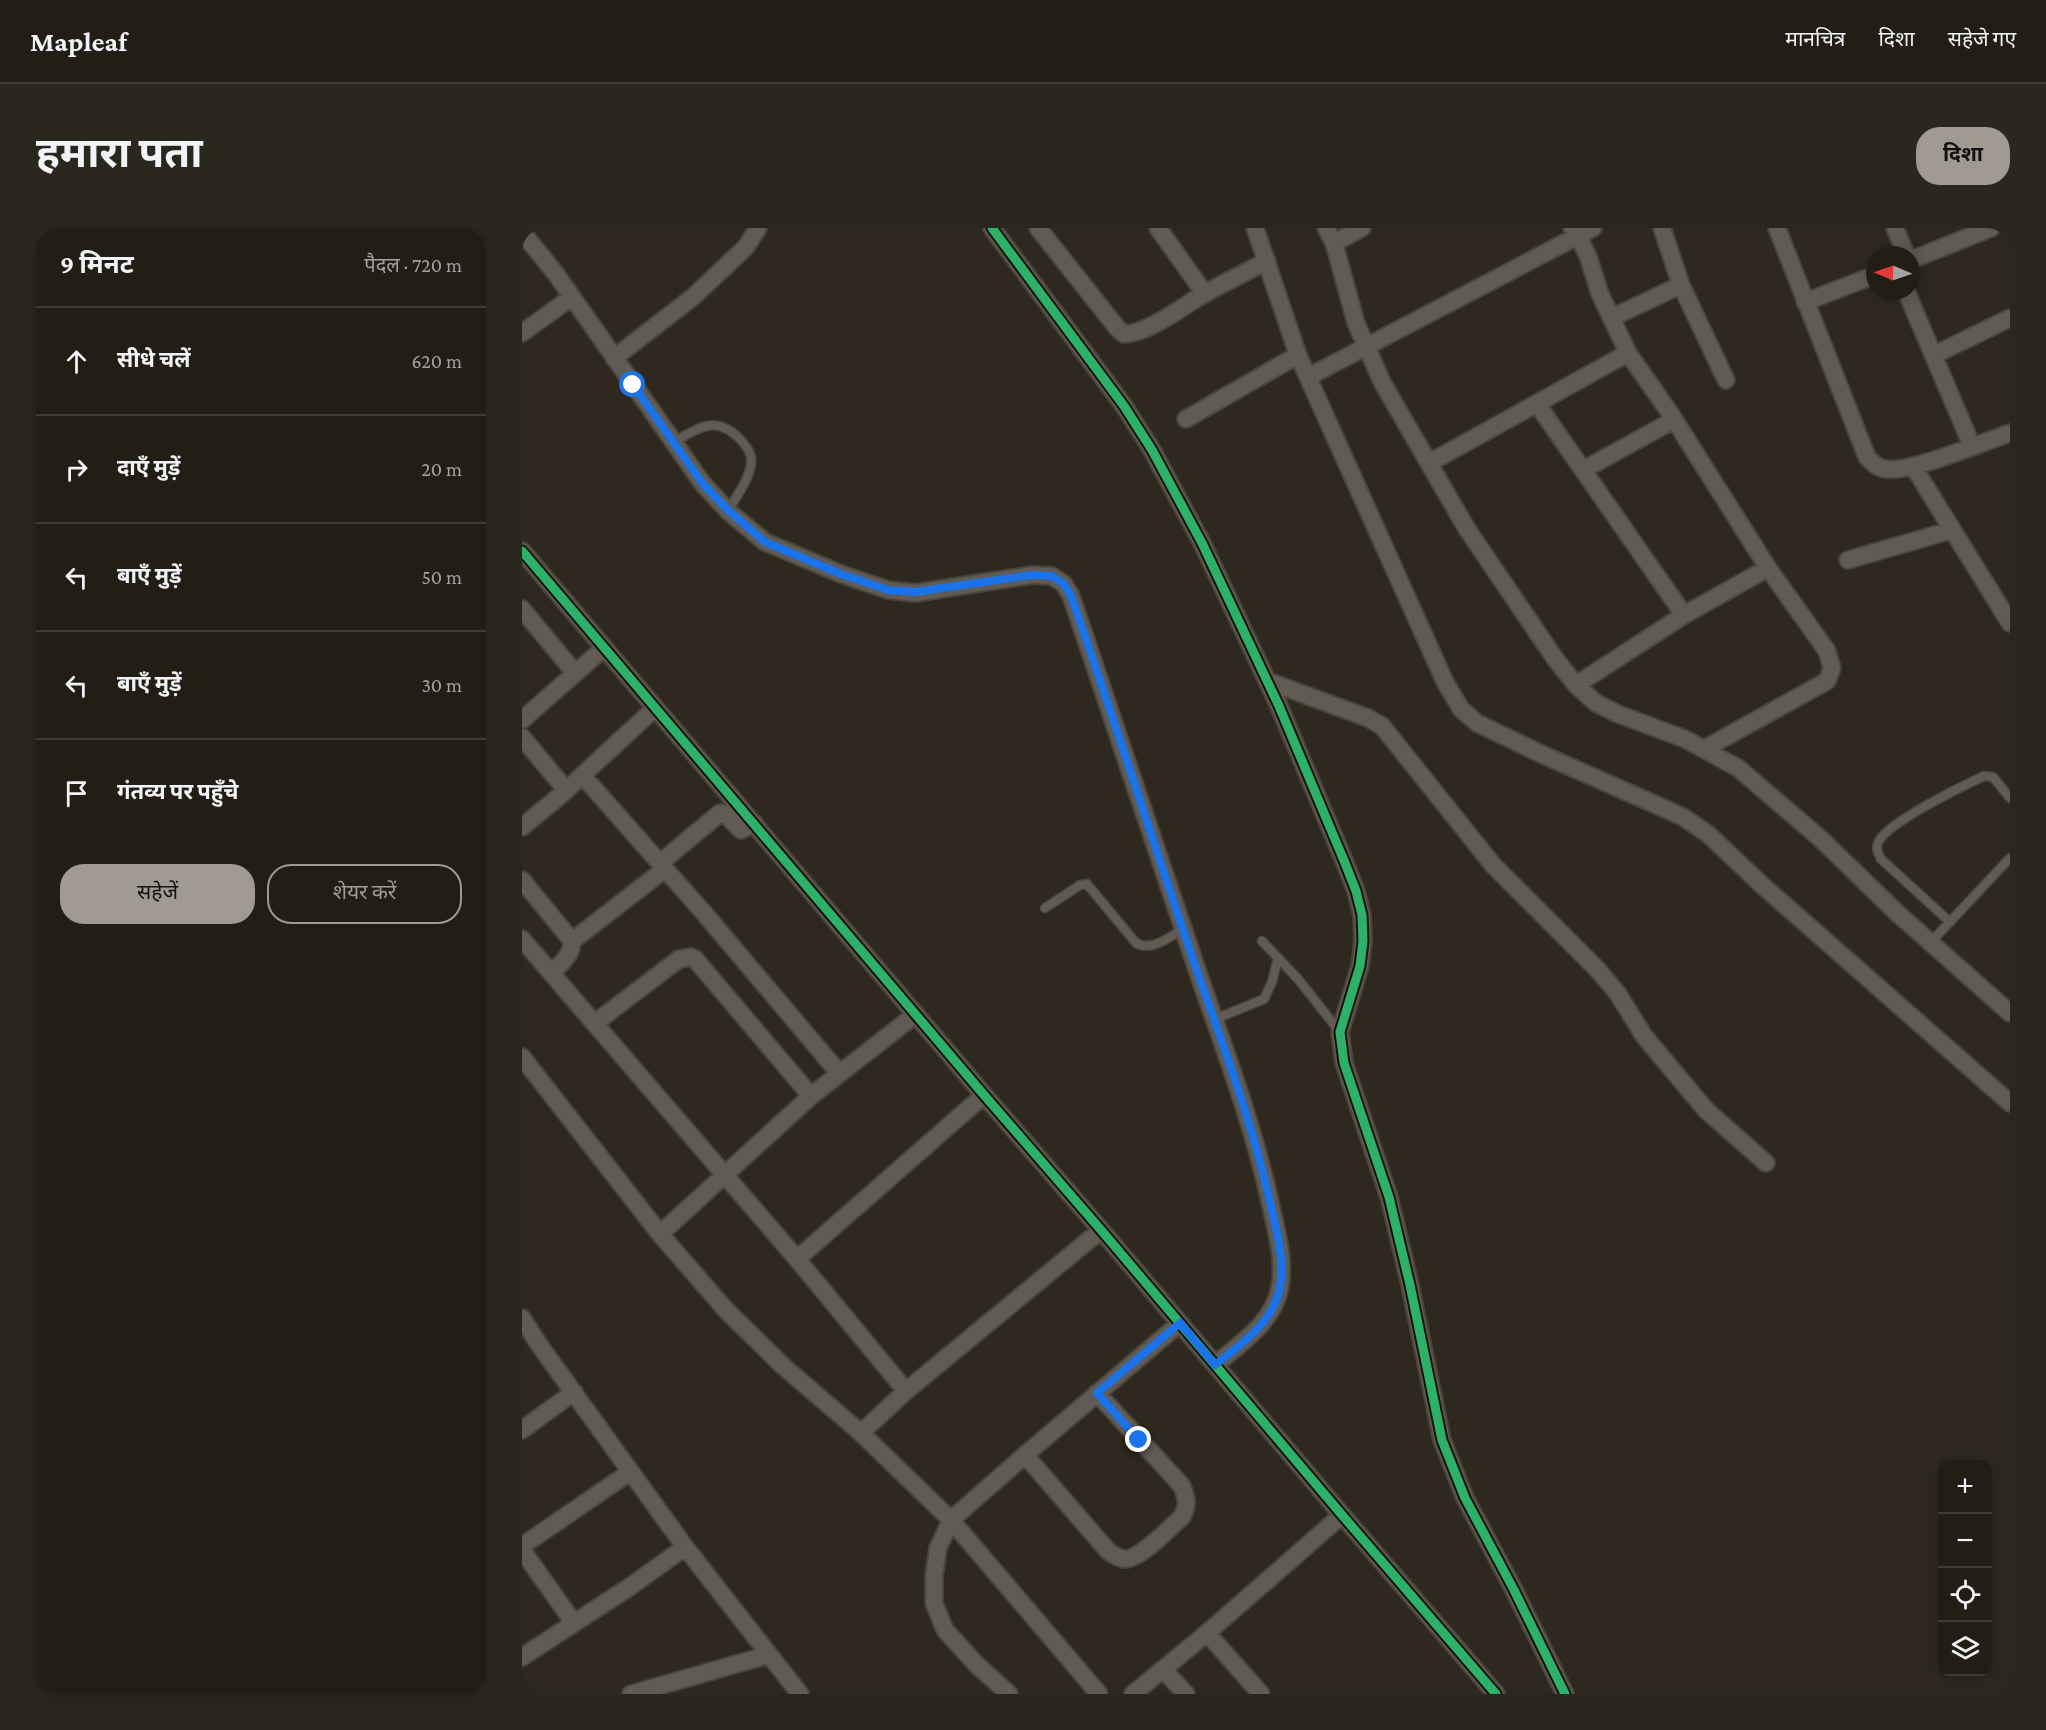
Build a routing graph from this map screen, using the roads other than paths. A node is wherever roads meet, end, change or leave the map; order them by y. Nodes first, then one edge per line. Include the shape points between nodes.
1 (758, 228) edge
2 (992, 228) edge
3 (1158, 228) edge
4 (1255, 228) edge
5 (1362, 228) edge
6 (1662, 228) edge
7 (1777, 228) edge
8 (1895, 228) edge
9 (1991, 228) edge
10 (1042, 229) edge
11 (1581, 231) edge
12 (522, 232) edge
13 (1330, 235) edge
14 (1902, 246) edge
15 (1920, 256) edge
16 (1267, 261) junction
17 (1866, 278) edge
18 (1681, 285) junction
19 (1205, 294) junction
20 (572, 297) junction
21 (1910, 300) edge
22 (1805, 302) junction
23 (1611, 318) junction
24 (2010, 318) edge
25 (522, 333) edge
26 (1360, 350) junction
27 (1628, 353) junction
28 (1298, 355) junction
29 (1934, 355) junction
30 (614, 358) junction
31 (1315, 374) junction
32 (1726, 380) dead end
33 (1536, 404) junction
34 (1186, 419) dead end
35 (1674, 420) junction
36 (2010, 433) edge
37 (673, 442) junction
38 (1972, 446) junction
39 (1429, 463) junction
40 (1913, 466) junction
41 (1583, 470) junction
42 (728, 510) junction
43 (1952, 530) junction
44 (522, 551) edge
45 (1848, 560) dead end
46 (1768, 568) junction
47 (522, 609) edge
48 (1684, 615) junction
49 (2010, 623) edge
50 (604, 648) junction
51 (575, 673) junction
52 (1267, 681) junction
53 (1575, 685) junction
54 (655, 708) junction
55 (522, 720) edge
56 (522, 737) edge
57 (1704, 749) junction
58 (582, 775) junction
59 (566, 790) junction
60 (2010, 798) edge
61 (754, 823) junction
62 (522, 827) edge
63 (2010, 858) edge
64 (662, 866) junction
65 (522, 880) edge
66 (1045, 908) dead end
67 (1950, 922) junction
68 (1184, 929) junction
69 (522, 939) edge
70 (572, 941) junction
71 (1262, 941) dead end
72 (1930, 943) junction
73 (1278, 958) junction
74 (552, 974) junction
75 (2010, 1013) edge
76 (916, 1014) junction
77 (1215, 1019) junction
78 (595, 1023) junction
79 (1340, 1032) junction
80 (522, 1057) edge
81 (840, 1073) junction
82 (984, 1095) junction
83 (811, 1096) junction
84 (2010, 1103) edge
85 (1766, 1163) dead end
86 (724, 1174) junction
87 (1101, 1230) junction
88 (660, 1234) junction
89 (797, 1259) junction
90 (522, 1318) edge
91 (1180, 1323) junction
92 (1215, 1365) junction
93 (906, 1391) junction
94 (574, 1392) junction
95 (1097, 1393) junction
96 (522, 1430) edge
97 (861, 1433) junction
98 (1025, 1455) junction
99 (630, 1472) junction
100 (1342, 1515) junction
101 (951, 1520) junction
102 (685, 1547) junction
103 (522, 1548) edge
104 (574, 1623) junction
105 (1208, 1633) junction
106 (768, 1655) junction
107 (522, 1657) edge
108 (1163, 1669) junction
109 (631, 1694) edge
110 (800, 1694) edge
111 (1009, 1694) edge
112 (1100, 1694) edge
113 (1133, 1694) edge
114 (1186, 1694) edge
115 (1261, 1694) edge
116 (1496, 1694) edge
117 (1565, 1694) edge

1 - 30 street via 746,247 693,297
2 - 52 street via 1124,406 1152,450 1202,543
3 - 19 street
4 - 16 street
5 - 13 street
6 - 18 street
7 - 22 street
8 - 14 street
9 - 15 street
10 - 19 street via 1124,334 1136,333
11 - 23 street
11 - 26 street
12 - 20 street
13 - 26 street
16 - 19 street
16 - 28 street
17 - 22 street
18 - 23 street
18 - 32 street
20 - 25 street
20 - 30 street
21 - 29 street
22 - 40 street via 1868,457 1886,470
23 - 27 street
24 - 29 street
26 - 31 street
26 - 39 street
27 - 33 street
27 - 35 street
28 - 31 street
28 - 34 street
29 - 38 street
30 - 37 street
31 - 84 street via 1445,682 1461,709 1478,723 1683,817 1707,834
33 - 39 street
33 - 41 street
35 - 41 street
35 - 46 street
36 - 38 street
37 - 42 street via 703,484
37 - 42 lane via 715,424 730,429 746,446 751,466
38 - 40 street
39 - 53 street via 1467,529
40 - 43 street
41 - 48 street
42 - 68 street via 765,542 888,590 915,592 1032,575 1052,576 1064,584
43 - 45 street
43 - 49 street
44 - 50 street
46 - 48 street
46 - 57 street via 1827,651 1831,676
47 - 51 street
48 - 53 street
50 - 51 street
50 - 54 street
51 - 55 street
52 - 79 street via 1345,863 1362,915 1360,966
52 - 85 street via 1382,726 1493,865 1598,970 1644,1036 1706,1110
53 - 57 street via 1603,707
54 - 58 street
54 - 61 street
56 - 59 street
57 - 72 street via 1738,768 1821,839
58 - 59 street
58 - 64 street
59 - 62 street
60 - 67 lane via 1993,777 1984,776 1905,818 1879,840 1881,859
61 - 64 street via 741,830 720,813
61 - 76 street
63 - 67 lane
64 - 70 street
64 - 81 street
65 - 70 street
66 - 68 lane via 1087,884 1141,946 1154,945
67 - 72 lane
68 - 77 street
69 - 74 street
70 - 74 street via 570,953
71 - 73 lane
72 - 75 street
73 - 77 lane via 1264,999
73 - 79 lane
74 - 78 street
76 - 81 street
76 - 82 street
77 - 92 street via 1263,1170 1282,1264 1280,1288 1272,1311 1257,1330
78 - 83 street via 679,959 691,957
78 - 86 street
79 - 117 street via 1344,1063 1389,1197 1442,1440 1465,1498
80 - 88 street
81 - 83 street
82 - 87 street
82 - 89 street
83 - 86 street
86 - 88 street
86 - 89 street
87 - 91 street
87 - 93 street
88 - 97 street via 725,1309 783,1366
89 - 93 street
90 - 94 street
91 - 92 street
91 - 95 street
92 - 100 street
93 - 97 street
94 - 96 street
94 - 99 street
95 - 98 street
95 - 98 street via 1182,1486 1186,1496 1182,1517 1137,1556 1126,1559 1108,1551
97 - 101 street
98 - 101 street
99 - 102 street
99 - 103 street
100 - 105 street
100 - 116 street
101 - 111 street via 938,1548 934,1603 945,1630
101 - 112 street
102 - 104 street
102 - 106 street
103 - 104 street
104 - 107 street
105 - 108 street
105 - 115 street
106 - 109 street
106 - 110 street
108 - 113 street
108 - 114 street

